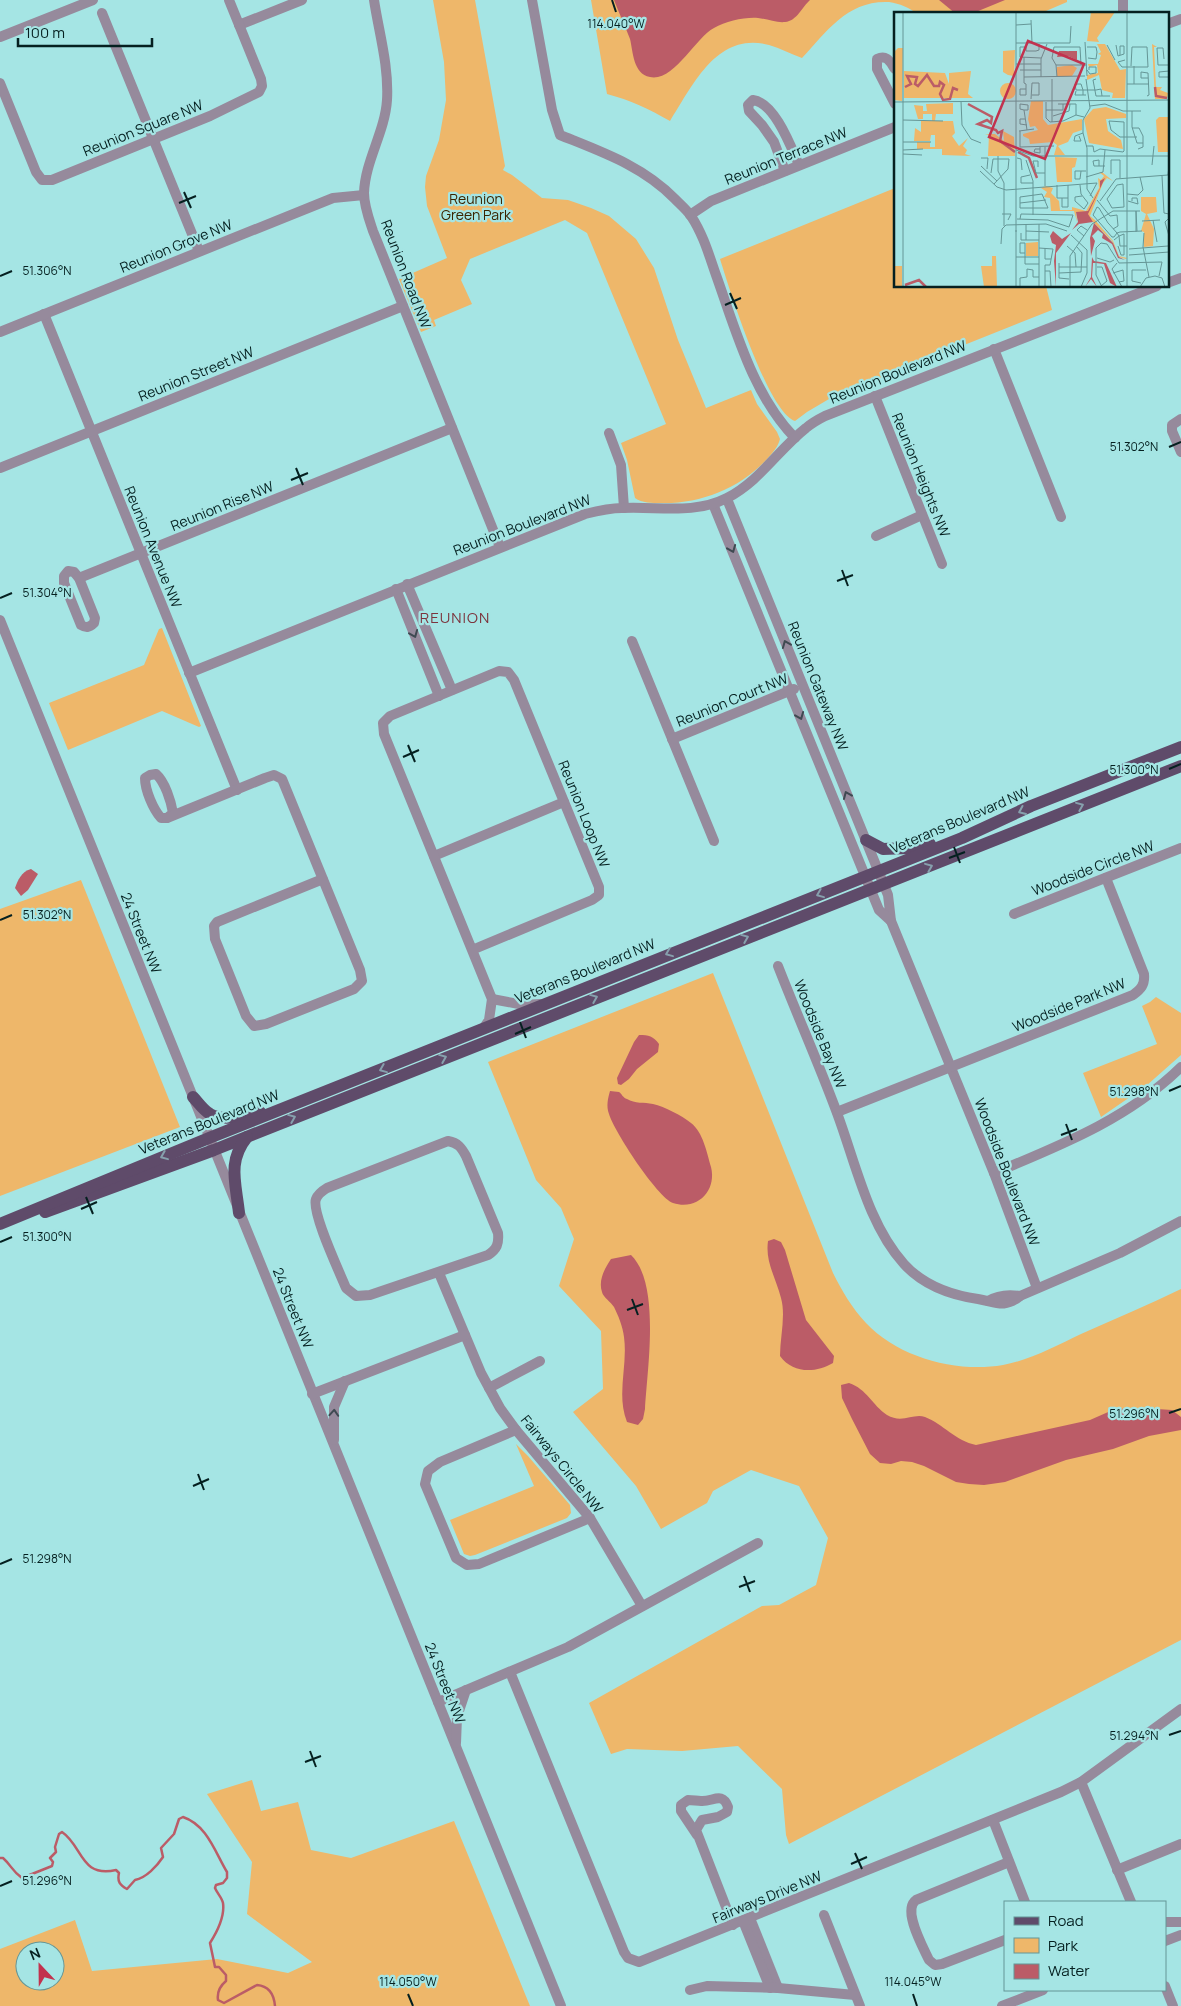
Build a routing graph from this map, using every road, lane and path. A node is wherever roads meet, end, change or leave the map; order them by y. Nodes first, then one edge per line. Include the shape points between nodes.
1 (93, 0) edge
2 (229, 0) edge
3 (302, 0) edge
4 (374, 0) edge
5 (532, 0) edge
6 (102, 13) dead end
7 (1181, 18) edge
8 (1168, 24) edge
9 (239, 25) junction
10 (0, 37) edge
11 (894, 67) edge
12 (0, 83) edge
13 (894, 102) edge
14 (4, 108) edge
15 (894, 127) edge
16 (154, 139) junction
17 (800, 165) junction
18 (785, 171) junction
19 (364, 195) junction
20 (690, 215) junction
21 (200, 251) junction
22 (1181, 278) edge
23 (1168, 282) edge
24 (1152, 288) edge
25 (403, 306) junction
26 (44, 314) junction
27 (0, 332) edge
28 (994, 349) junction
29 (875, 396) junction
30 (1181, 419) edge
31 (452, 428) junction
32 (92, 431) junction
33 (609, 433) dead end
34 (795, 438) junction
35 (1181, 452) edge
36 (0, 468) edge
37 (727, 499) junction
38 (714, 504) junction
39 (624, 508) junction
40 (922, 515) junction
41 (1061, 517) dead end
42 (876, 536) dead end
43 (500, 547) junction
44 (141, 553) junction
45 (942, 564) dead end
46 (79, 578) junction
47 (407, 584) junction
48 (396, 588) junction
49 (0, 620) edge
50 (632, 641) dead end
51 (190, 673) junction
52 (803, 686) junction
53 (452, 690) junction
54 (790, 691) junction
55 (439, 696) junction
56 (672, 739) junction
57 (1181, 747) edge
58 (1181, 766) edge
59 (237, 790) junction
60 (564, 802) junction
61 (167, 818) dead end
62 (962, 838) junction
63 (714, 840) dead end
64 (866, 840) junction
65 (1181, 848) edge
66 (434, 856) junction
67 (878, 871) junction
68 (866, 876) junction
69 (1106, 878) junction
70 (323, 879) junction
71 (883, 884) junction
72 (871, 888) junction
73 (1014, 914) dead end
74 (891, 921) junction
75 (472, 950) junction
76 (778, 966) dead end
77 (492, 999) junction
78 (541, 1004) junction
79 (482, 1029) junction
80 (951, 1067) junction
81 (1181, 1067) edge
82 (193, 1097) junction
83 (292, 1105) junction
84 (837, 1112) junction
85 (247, 1136) junction
86 (212, 1144) junction
87 (994, 1173) junction
88 (239, 1213) junction
89 (1181, 1221) edge
90 (0, 1225) edge
91 (439, 1273) junction
92 (1037, 1288) junction
93 (465, 1334) junction
94 (540, 1361) dead end
95 (345, 1381) junction
96 (489, 1388) junction
97 (312, 1394) junction
98 (516, 1430) junction
99 (334, 1446) junction
100 (590, 1518) junction
101 (758, 1543) dead end
102 (642, 1606) junction
103 (510, 1672) junction
104 (466, 1690) junction
105 (438, 1702) junction
106 (1181, 1709) edge
107 (456, 1747) junction
108 (1080, 1782) junction
109 (993, 1820) junction
110 (697, 1835) junction
111 (1181, 1844) edge
112 (1009, 1862) junction
113 (1117, 1870) junction
114 (1026, 1901) edge
115 (1131, 1901) edge
116 (824, 1915) dead end
117 (747, 1920) junction
118 (1166, 1922) edge
119 (1181, 1922) edge
120 (733, 1925) junction
121 (1181, 1935) edge
122 (1004, 1940) edge
123 (1166, 1941) edge
124 (774, 1988) junction
125 (1166, 1988) edge
126 (690, 1990) dead end
127 (1040, 1991) edge
128 (855, 1994) junction
129 (561, 2006) edge
130 (860, 2006) edge
131 (1002, 2006) edge
132 (1173, 2006) edge

1 - 10 street
2 - 9 street, Reunion Square NW
3 - 9 street
4 - 19 street, Reunion Road NW via 386,70 387,101
5 - 20 street via 552,110 560,135 646,174 668,191
6 - 16 street
7 - 8 street
9 - 16 street, Reunion Square NW via 261,79 259,92
11 - 13 street via 886,58 877,59 877,69
12 - 14 street, Reunion Square NW
14 - 16 street, Reunion Square NW via 42,180 52,180
15 - 17 street, Reunion Terrace NW
16 - 21 street
17 - 18 street, Reunion Terrace NW
17 - 18 street via 766,105 753,100 748,105 749,110 768,133
18 - 20 street, Reunion Terrace NW via 711,201
19 - 21 street, Reunion Grove NW via 333,198
19 - 25 street, Reunion Road NW via 372,231
20 - 34 street via 705,244 760,389
21 - 26 street, Reunion Grove NW
22 - 23 street
24 - 28 street, Reunion Boulevard NW
25 - 31 street, Reunion Road NW
25 - 32 street, Reunion Street NW
26 - 27 street, Reunion Grove NW
26 - 32 street, Reunion Avenue NW
28 - 29 street, Reunion Boulevard NW
28 - 41 street
29 - 34 street, Reunion Boulevard NW via 825,416
29 - 40 street, Reunion Heights NW
30 - 35 street via 1172,424 1172,431
31 - 43 street, Reunion Road NW
31 - 44 street, Reunion Rise NW
32 - 36 street, Reunion Street NW
32 - 44 street, Reunion Avenue NW
33 - 39 street via 621,465
34 - 37 street, Reunion Boulevard NW via 748,486
37 - 38 street, Reunion Boulevard NW
52 -> 37 street, Reunion Gateway NW
38 - 39 street, Reunion Boulevard NW via 666,510
38 -> 54 street, Reunion Gateway NW
39 - 43 street, Reunion Boulevard NW via 585,514
40 - 42 street
40 - 45 street, Reunion Heights NW
43 - 47 street, Reunion Boulevard NW
44 - 46 street, Reunion Rise NW
44 - 51 street, Reunion Avenue NW
46 - 46 street, Reunion Rise NW via 68,571 64,583 80,625 90,627 94,618
47 - 48 street, Reunion Boulevard NW
47 - 53 street
48 - 51 street, Reunion Boulevard NW
48 -> 55 street
49 - 82 street, 24 Street NW
50 - 56 street, Reunion Court NW
51 - 59 street, Reunion Avenue NW
52 - 54 street, Reunion Court NW
64 -> 52 street, Reunion Gateway NW
53 - 55 street, Reunion Loop NW
53 - 60 street, Reunion Loop NW via 499,671 508,672
54 - 56 street, Reunion Court NW
54 -> 68 street, Reunion Gateway NW
55 - 66 street, Reunion Loop NW via 390,716 383,723 384,734
56 - 63 street, Reunion Court NW
57 -> 62 main road, Veterans Boulevard NW via 1031,806
71 -> 58 main road, Veterans Boulevard NW
59 - 61 street
59 - 70 street via 274,775 282,779
60 - 66 street
60 - 75 street, Reunion Loop NW via 599,887 599,895
62 - 64 main road via 892,850 883,850
62 - 67 main road, Veterans Boulevard NW
64 - 67 street, Reunion Gateway NW
65 - 69 street, Woodside Circle NW
66 - 75 street, Reunion Loop NW
67 - 68 main road, Veterans Boulevard NW
67 - 71 street, Reunion Gateway NW
68 - 72 street, Reunion Gateway NW
68 -> 78 main road, Veterans Boulevard NW
69 - 73 street, Woodside Circle NW
69 - 80 street, Woodside Park NW via 1144,974 1139,991
70 - 70 street via 362,981 354,989 254,1026 246,1016 215,939 214,926
71 - 72 main road, Veterans Boulevard NW
71 - 74 street, Woodside Boulevard NW
72 - 74 street, Woodside Boulevard NW via 879,910
85 -> 72 main road, Veterans Boulevard NW
74 - 80 street, Woodside Boulevard NW
75 - 77 street, Reunion Loop NW
76 - 84 street, Woodside Bay NW
77 - 78 street via 524,1005
77 - 79 street via 488,1020
78 - 79 main road, Veterans Boulevard NW
79 -> 83 main road, Veterans Boulevard NW
80 - 84 street
80 - 87 street, Woodside Boulevard NW
81 - 87 street via 1144,1100 1117,1116 1066,1143
82 - 83 main road via 210,1114 224,1117
82 - 86 street, 24 Street NW
83 - 86 main road, Veterans Boulevard NW
84 - 92 street, Woodside Bay NW via 879,1226 890,1246 918,1278 956,1296 988,1301 1003,1295 1020,1296
85 - 86 main road, Veterans Boulevard NW
85 - 88 main road via 235,1156
86 - 88 street, 24 Street NW
86 - 90 main road, Veterans Boulevard NW via 68,1205
87 - 92 street, Woodside Boulevard NW
88 - 97 street, 24 Street NW
89 - 92 street via 1120,1253
91 - 91 street via 370,1295 350,1293 317,1216 315,1200 319,1193 440,1143 456,1142 466,1156 499,1239 494,1251 488,1255
91 - 93 street, Fairways Circle NW
93 - 95 street
93 - 96 street, Fairways Circle NW
94 - 96 street
95 - 97 street
99 -> 95 street via 334,1407
96 - 98 street, Fairways Circle NW
97 - 99 street, 24 Street NW
98 - 100 street, Fairways Circle NW
98 - 100 street via 440,1462 428,1471 426,1484 456,1558 467,1565 479,1564
99 - 105 street, 24 Street NW
100 - 102 street, Fairways Circle NW
101 - 102 street
102 - 103 street via 568,1647
103 - 104 street
103 - 120 street, Fairways Drive NW via 628,1958 643,1961
104 - 105 street
104 - 107 street via 457,1716
105 - 107 street, 24 Street NW
106 - 108 street, Fairways Drive NW
107 - 129 street, 24 Street NW
108 - 109 street, Fairways Drive NW
108 - 113 street
109 - 112 street
109 - 117 street, Fairways Drive NW
110 - 110 street via 681,1812 681,1805 688,1800 723,1799 727,1812 702,1820
110 - 120 street
111 - 113 street
112 - 114 street
112 - 122 street via 916,1900 910,1911 929,1960 935,1965
113 - 115 street
116 - 128 street
117 - 120 street, Fairways Drive NW
117 - 124 street
118 - 119 street
121 - 123 street
124 - 126 street via 707,1986
124 - 128 street
125 - 132 street
127 - 131 street
128 - 130 street

